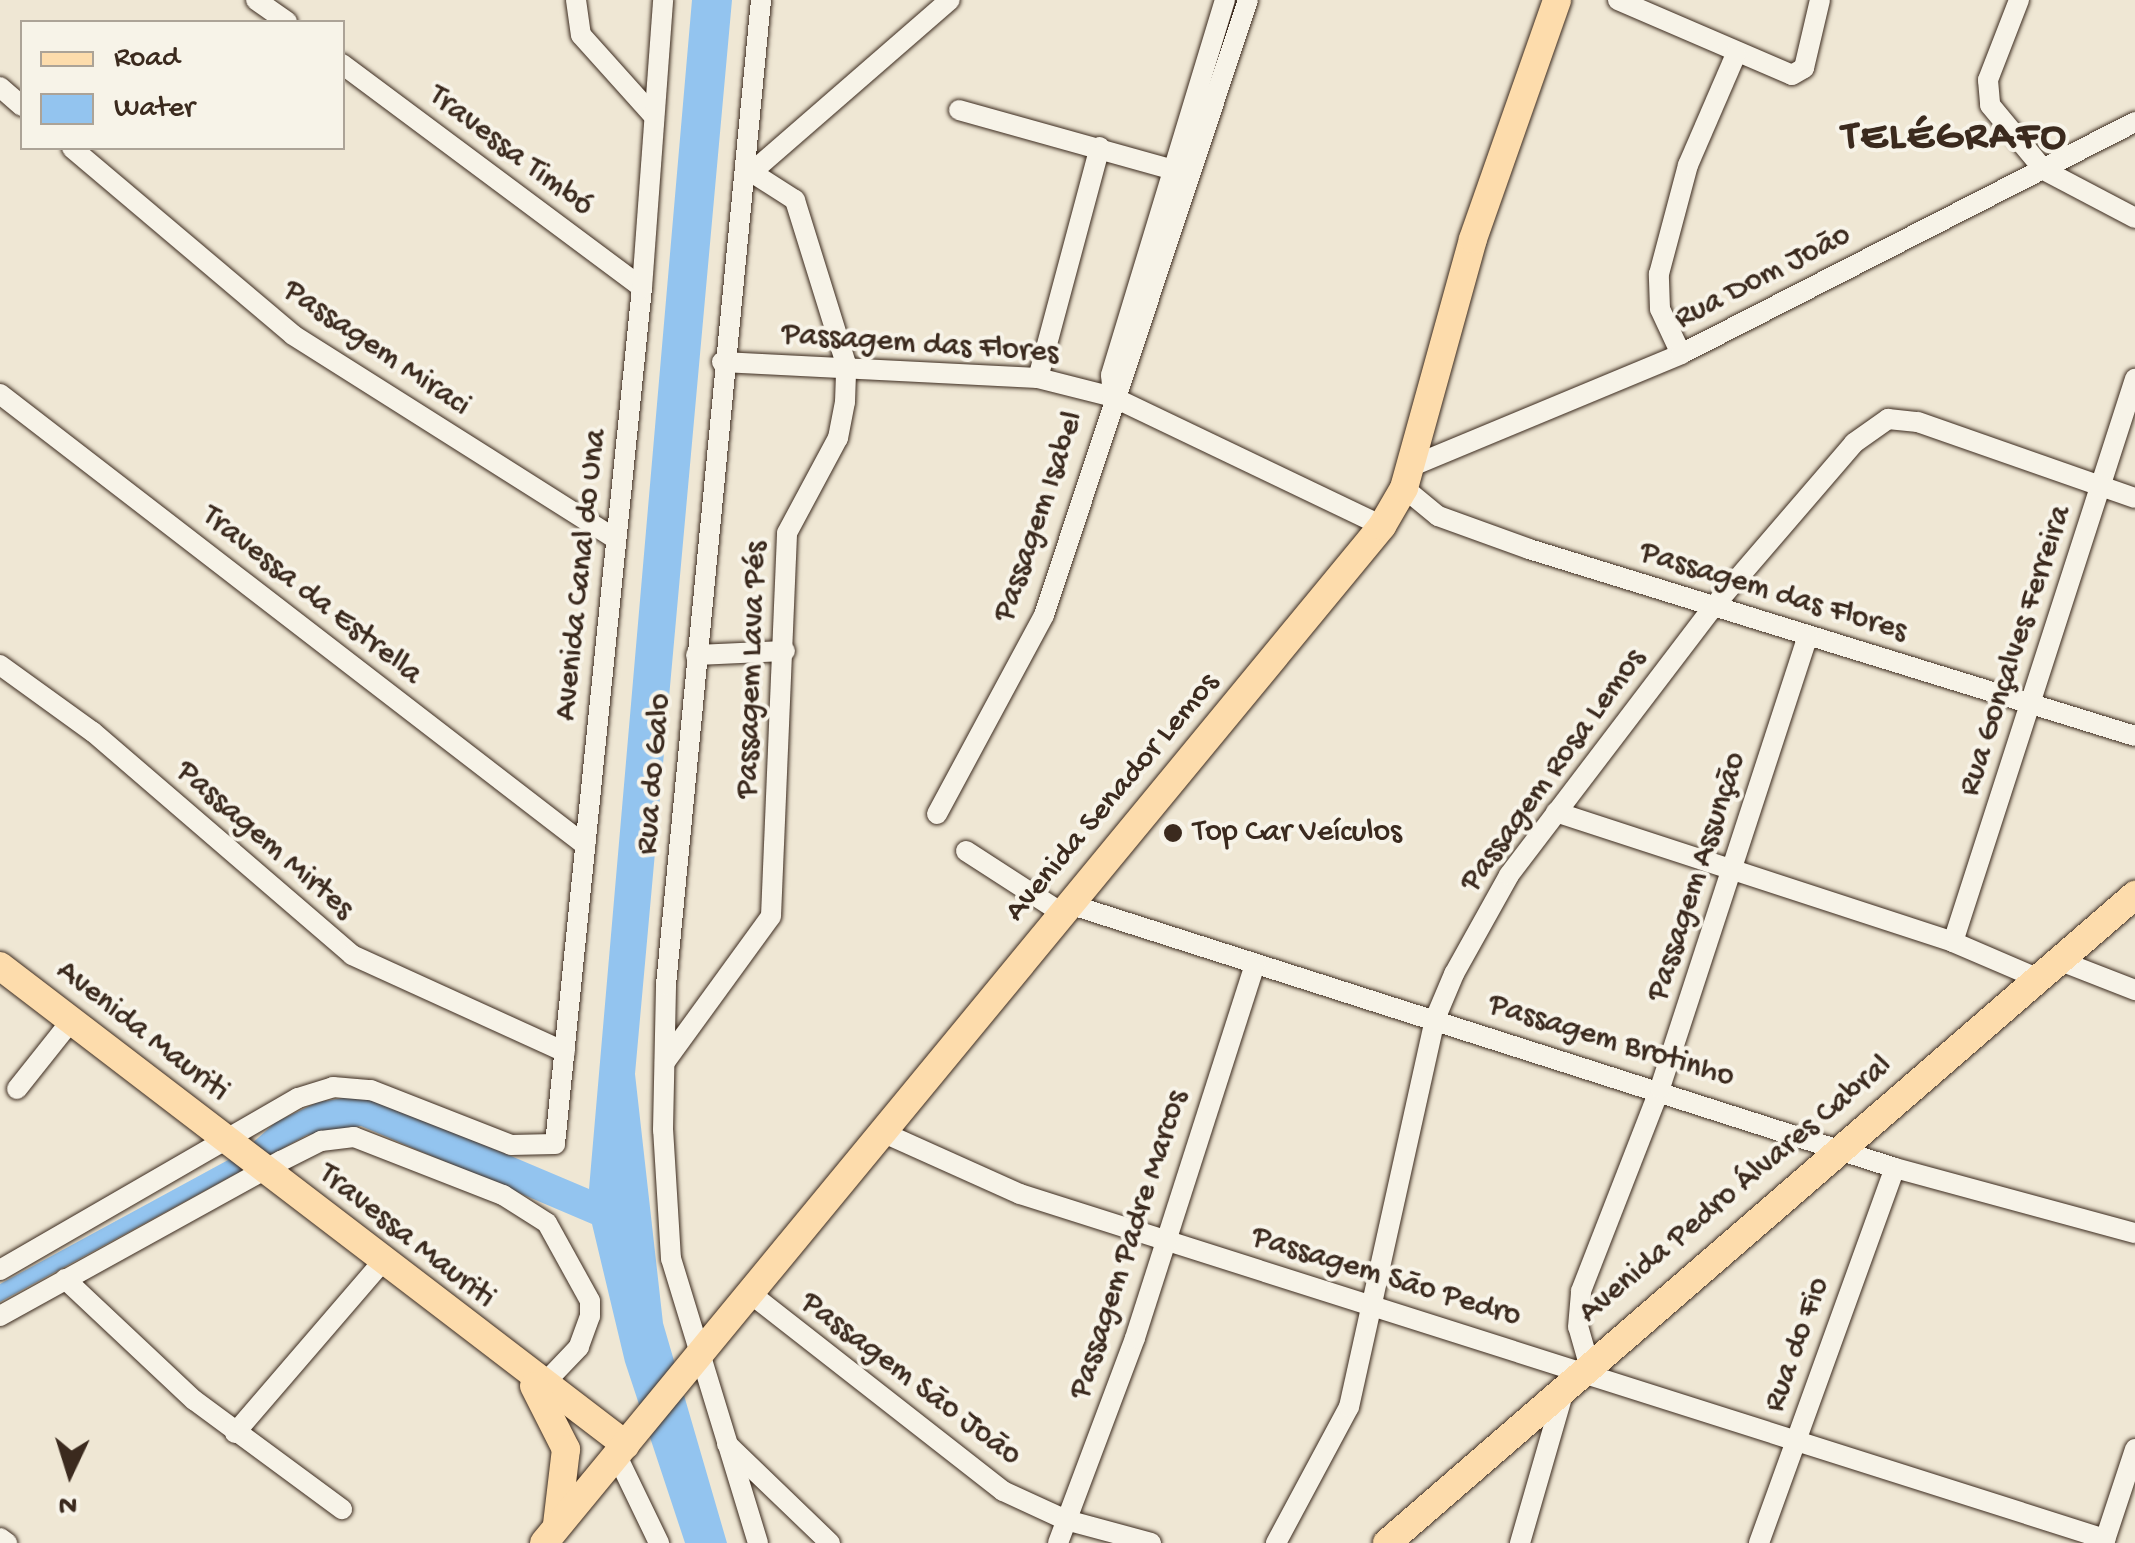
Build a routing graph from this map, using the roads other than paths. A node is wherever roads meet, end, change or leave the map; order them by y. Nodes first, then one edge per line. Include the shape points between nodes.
1 (256, 0) edge
2 (576, 0) edge
3 (663, 0) edge
4 (761, 0) edge
5 (950, 0) edge
6 (1224, 0) edge
7 (1248, 0) edge
8 (1557, 0) edge
9 (1618, 0) edge
10 (1820, 0) edge
11 (2019, 0) edge
12 (283, 20) edge
13 (1736, 54) junction
14 (345, 66) edge
15 (0, 86) edge
16 (20, 104) edge
17 (959, 110) dead end
18 (652, 114) junction
19 (2135, 122) edge
20 (1100, 147) junction
21 (74, 150) edge
22 (1170, 169) junction
23 (749, 170) junction
24 (2044, 170) junction
25 (2135, 218) edge
26 (642, 288) junction
27 (1681, 354) junction
28 (722, 362) junction
29 (846, 364) junction
30 (1038, 378) junction
31 (2135, 379) edge
32 (0, 394) edge
33 (1113, 397) junction
34 (1407, 477) junction
35 (2102, 488) junction
36 (2135, 498) edge
37 (1382, 526) junction
38 (616, 539) junction
39 (1714, 606) junction
40 (1808, 636) junction
41 (785, 651) junction
42 (696, 654) junction
43 (0, 665) edge
44 (2028, 702) junction
45 (2135, 736) edge
46 (1556, 812) junction
47 (937, 814) dead end
48 (585, 845) junction
49 (966, 850) dead end
50 (1733, 868) junction
51 (2135, 894) edge
52 (1066, 908) junction
53 (1952, 942) junction
54 (1255, 964) junction
55 (0, 966) edge
56 (2048, 969) junction
57 (2135, 990) edge
58 (1435, 1018) junction
59 (71, 1021) junction
60 (564, 1052) junction
61 (665, 1062) junction
62 (1660, 1088) junction
63 (17, 1089) dead end
64 (884, 1134) junction
65 (1842, 1148) junction
66 (249, 1159) junction
67 (1894, 1168) junction
68 (2135, 1233) edge
69 (1162, 1239) junction
70 (382, 1262) junction
71 (0, 1270) edge
72 (65, 1280) junction
73 (750, 1294) junction
74 (1374, 1307) junction
75 (0, 1316) edge
76 (703, 1352) junction
77 (1578, 1370) junction
78 (536, 1384) junction
79 (235, 1433) junction
80 (725, 1443) junction
81 (626, 1445) junction
82 (1793, 1445) junction
83 (2135, 1448) edge
84 (342, 1509) dead end
85 (1066, 1520) junction
86 (550, 1536) edge
87 (1101, 1537) edge
88 (0, 1538) edge
89 (2104, 1541) edge
90 (7, 1543) edge
91 (659, 1543) edge
92 (758, 1543) edge
93 (830, 1543) edge
94 (1058, 1543) edge
95 (1152, 1543) edge
96 (1276, 1543) edge
97 (1387, 1543) edge
98 (1520, 1543) edge
99 (1759, 1543) edge

1 - 12 street
2 - 18 street via 581,36
3 - 18 street, Avenida Canal do Una
4 - 23 street, Rua do Galo
5 - 23 street
6 - 22 street, Passagem Isabel
7 - 33 street, Passagem Isabel via 1131,371
8 - 34 main road, Avenida Senador Lemos via 1473,239
9 - 13 street
10 - 13 street via 1799,73
11 - 24 street via 1987,94
13 - 27 street via 1688,165 1658,274 1660,309
14 - 26 street, Travessa Timbó
15 - 16 street
17 - 20 street
18 - 26 street, Avenida Canal do Una
19 - 24 street, Rua Dom João
20 - 22 street
20 - 30 street
21 - 38 street, Passagem Miraci via 293,335
22 - 33 street, Passagem Isabel via 1111,375
23 - 28 street, Rua do Galo
23 - 29 street, Passagem Lava Pés via 795,200
24 - 25 street
24 - 27 street, Rua Dom João
26 - 38 street, Avenida Canal do Una
27 - 34 street, Rua Dom João
28 - 29 street, Passagem das Flores
28 - 42 street, Rua do Galo
29 - 30 street, Passagem das Flores
29 - 41 street, Passagem Lava Pés via 838,438 788,533
30 - 33 street, Passagem das Flores
31 - 35 street, Rua Gonçalves Ferreira
32 - 48 street, Travessa da Estrella
33 - 37 street, Passagem das Flores
33 - 47 street, Passagem Isabel via 1044,615
34 - 37 main road, Avenida Senador Lemos
34 - 39 street, Passagem das Flores via 1454,523
35 - 36 street
35 - 39 street, Passagem Rosa Lemos via 1918,422 1888,419 1870,428
35 - 44 street, Rua Gonçalves Ferreira
37 - 52 main road, Avenida Senador Lemos
38 - 48 street, Avenida Canal do Una
39 - 40 street, Passagem das Flores
39 - 46 street, Passagem Rosa Lemos
40 - 44 street, Passagem das Flores
40 - 50 street, Passagem Assunção
41 - 42 street
41 - 61 street, Passagem Lava Pés via 771,916
42 - 61 street, Rua do Galo
43 - 60 street, Passagem Mirtes via 93,732 352,955
44 - 45 street, Passagem das Flores
44 - 53 street, Rua Gonçalves Ferreira
46 - 50 street
46 - 58 street, Passagem Rosa Lemos via 1508,875
48 - 60 street, Avenida Canal do Una
49 - 52 street, Passagem Brotinho
50 - 53 street
50 - 62 street, Passagem Assunção
51 - 56 main road, Avenida Pedro Álvares Cabral
52 - 54 street, Passagem Brotinho
52 - 64 main road, Avenida Senador Lemos
53 - 56 street
54 - 58 street, Passagem Brotinho
54 - 69 street, Passagem Padre Marcos
55 - 59 main road, Avenida Mauriti
56 - 57 street
56 - 65 main road, Avenida Pedro Álvares Cabral
58 - 62 street, Passagem Brotinho
58 - 74 street, Passagem Rosa Lemos
59 - 63 street
59 - 66 main road, Avenida Mauriti
60 - 66 street, Avenida Canal do Una via 559,1134 544,1148 511,1145 371,1090 333,1087 298,1098
61 - 76 street, Rua do Galo via 671,1258
62 - 65 street, Passagem Brotinho
62 - 77 street, Passagem Assunção via 1581,1290
64 - 69 street, Passagem São Pedro via 1020,1194
64 - 73 main road, Avenida Senador Lemos
65 - 67 street, Passagem Brotinho
65 - 77 main road, Avenida Pedro Álvares Cabral
66 - 70 main road, Travessa Mauriti
66 - 71 street
66 - 72 street
66 - 78 street via 354,1136 532,1212 559,1241 590,1301 587,1334
67 - 68 street, Passagem Brotinho
67 - 82 street, Rua do Fio
69 - 74 street, Passagem São Pedro
69 - 85 street, Passagem Padre Marcos via 1135,1338
70 - 78 main road, Travessa Mauriti
70 - 79 street
72 - 75 street
72 - 79 street
73 - 76 main road, Avenida Senador Lemos
73 - 85 street, Passagem São João via 936,1444 1003,1490
74 - 77 street, Passagem São Pedro
74 - 96 street, Passagem Rosa Lemos via 1341,1427
76 - 80 street, Rua do Galo
76 - 81 main road, Avenida Senador Lemos
77 - 82 street, Passagem São Pedro
77 - 97 main road, Avenida Pedro Álvares Cabral
77 - 98 street, Passagem Assunção
78 - 81 main road, Travessa Mauriti
78 - 86 main road, Travessa Mauriti via 566,1449
79 - 84 street
80 - 92 street, Rua do Galo
80 - 93 street
81 - 86 main road, Avenida Senador Lemos
81 - 91 street
82 - 89 street, Passagem São Pedro
82 - 99 street, Rua do Fio
83 - 89 street
85 - 87 street, Passagem São João
85 - 94 street, Passagem Padre Marcos
87 - 95 street, Passagem São João
88 - 90 street

